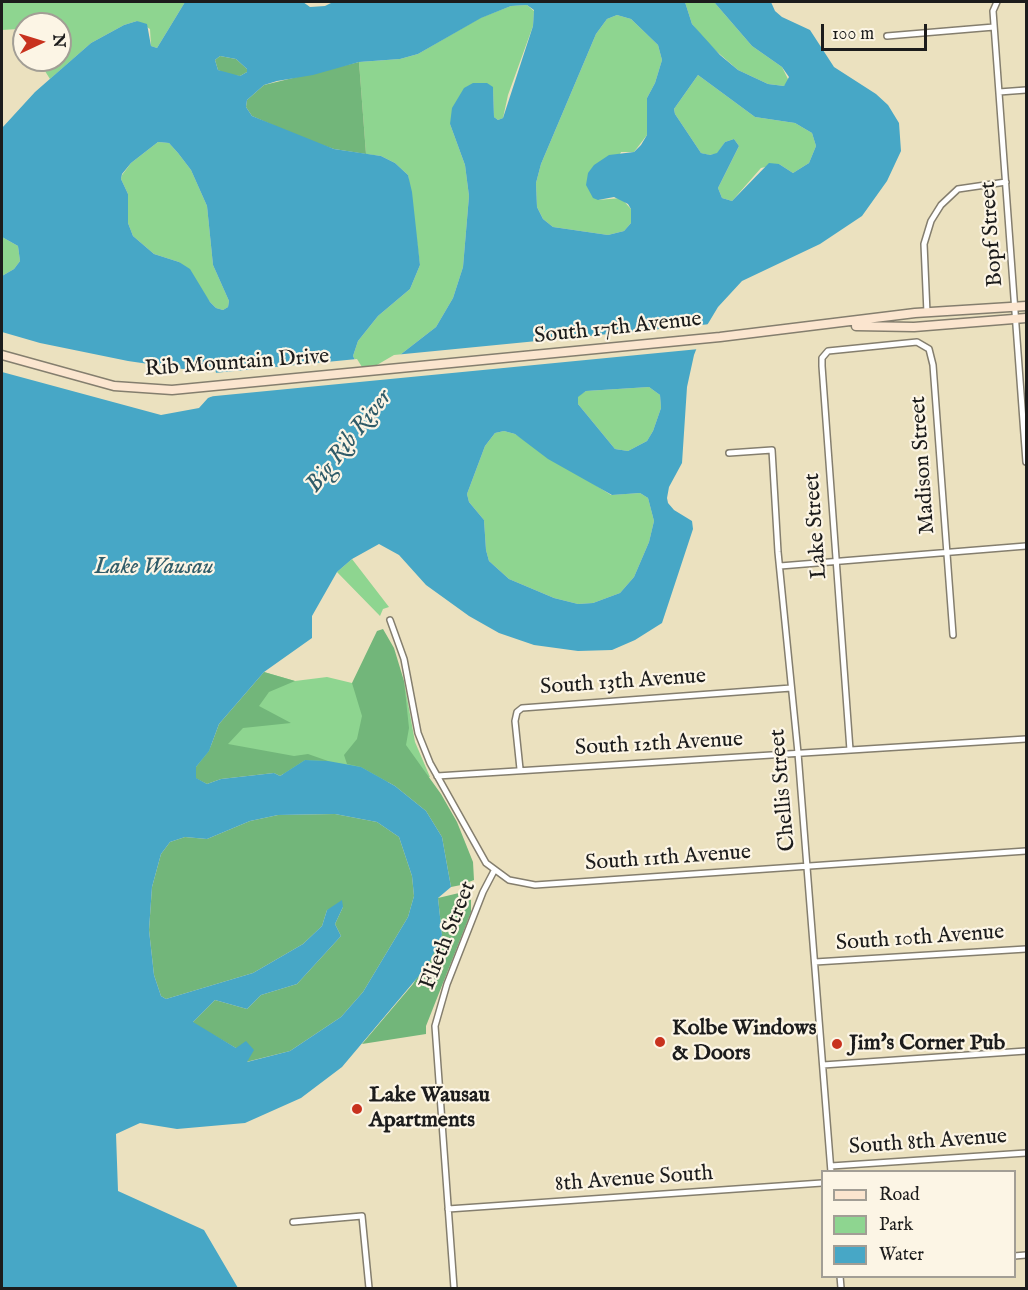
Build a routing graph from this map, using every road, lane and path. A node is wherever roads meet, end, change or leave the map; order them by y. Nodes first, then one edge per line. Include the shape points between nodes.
1 (996, 3) edge
2 (994, 27) junction
3 (887, 36) dead end
4 (1026, 90) edge
5 (999, 92) junction
6 (1006, 182) junction
7 (1026, 306) edge
8 (1015, 307) junction
9 (927, 313) junction
10 (1026, 318) edge
11 (1016, 319) junction
12 (831, 325) junction
13 (877, 346) joint
14 (1026, 351) edge
15 (1018, 352) junction
16 (2, 355) edge
17 (408, 369) joint
18 (1026, 447) edge
19 (729, 453) dead end
20 (1026, 462) edge
21 (1026, 546) edge
22 (947, 552) junction
23 (837, 562) junction
24 (780, 566) junction
25 (390, 620) dead end
26 (952, 635) dead end
27 (791, 688) junction
28 (1026, 739) edge
29 (850, 750) junction
30 (798, 753) junction
31 (520, 770) junction
32 (437, 776) junction
33 (1026, 851) edge
34 (807, 866) junction
35 (494, 871) junction
36 (1026, 949) edge
37 (815, 962) junction
38 (1026, 1051) edge
39 (823, 1065) junction
40 (1026, 1153) edge
41 (831, 1169) edge
42 (821, 1183) edge
43 (448, 1209) junction
44 (293, 1222) dead end
45 (369, 1288) edge
46 (454, 1288) edge

1 - 2 street, Bopf Street
2 - 3 street
2 - 5 street, Bopf Street
4 - 5 street
5 - 6 street, Bopf Street
6 - 8 street, Bopf Street
6 - 9 street via 958,189 940,205 924,244
7 - 8 main road, South 17th Avenue
8 - 9 main road, South 17th Avenue
8 - 11 street, Bopf Street
9 - 12 main road, South 17th Avenue
10 - 11 main road, South 17th Avenue
11 - 12 main road, South 17th Avenue via 907,327
11 - 15 street, Bopf Street
12 - 17 main road, South 17th Avenue
13 - 22 street, Madison Street via 921,343 931,353
13 - 23 street, Lake Street via 830,350 822,360
14 - 15 street
15 - 18 street, Bopf Street
16 - 17 main road, Rib Mountain Drive via 119,387 156,390
18 - 20 street, Bopf Street
19 - 24 street, Chellis Street via 772,450
21 - 22 street
22 - 23 street
22 - 26 street, Madison Street
23 - 24 street
23 - 29 street, Lake Street
24 - 27 street, Chellis Street
25 - 32 street, Flieth Street via 404,659 418,734
27 - 30 street, Chellis Street
27 - 31 street, South 13th Avenue via 522,708 515,721
28 - 29 street, South 12th Avenue
29 - 30 street, South 12th Avenue
30 - 31 street, South 12th Avenue
30 - 34 street, Chellis Street
31 - 32 street, South 12th Avenue
32 - 35 street, Flieth Street
33 - 34 street, South 11th Avenue
34 - 35 street, South 11th Avenue via 535,885 516,882
34 - 37 street, Chellis Street
35 - 43 street, Flieth Street via 436,1016 434,1036
36 - 37 street, South 10th Avenue
37 - 39 street, Chellis Street
38 - 39 street
39 - 41 street, Chellis Street
40 - 41 street, South 8th Avenue
42 - 43 street, 8th Avenue South
43 - 46 street, Flieth Street
44 - 45 street via 362,1216

